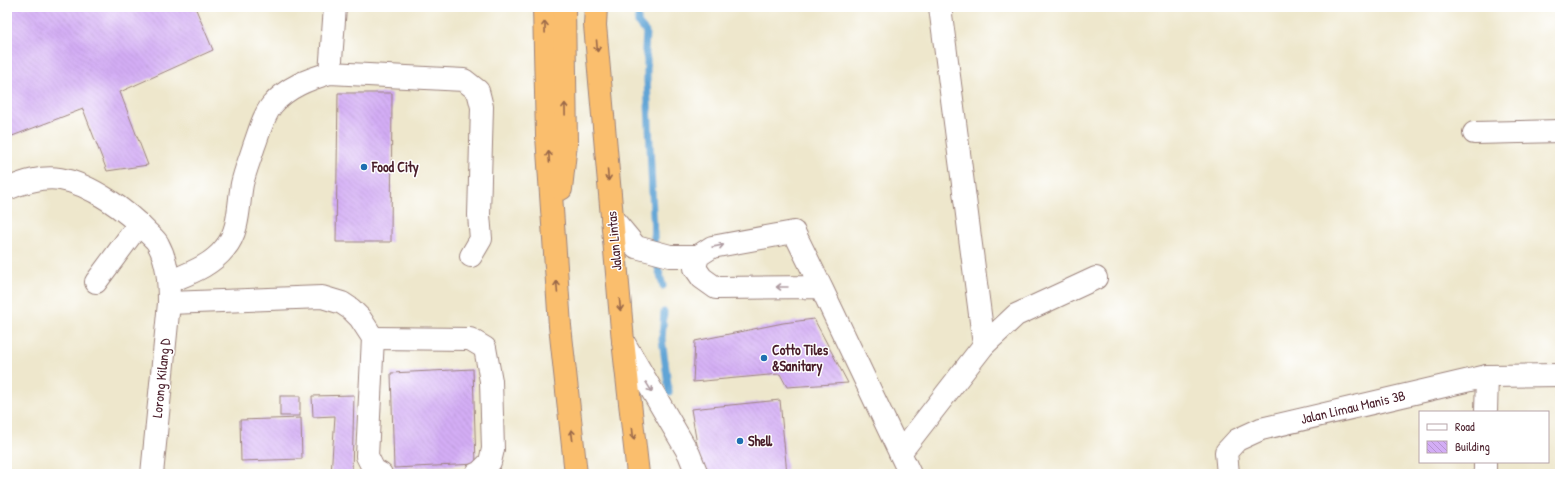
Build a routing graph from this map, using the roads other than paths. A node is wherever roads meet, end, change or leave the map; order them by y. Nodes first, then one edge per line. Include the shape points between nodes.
1 (335, 7) edge
2 (544, 7) edge
3 (564, 7) edge
4 (596, 7) edge
5 (940, 8) edge
6 (330, 74) junction
7 (1560, 131) edge
8 (1474, 133) dead end
9 (7, 189) edge
10 (612, 218) junction
11 (139, 224) junction
12 (555, 246) junction
13 (471, 256) dead end
14 (698, 256) junction
15 (1096, 278) dead end
16 (96, 282) dead end
17 (169, 282) junction
18 (821, 287) junction
19 (169, 303) junction
20 (373, 338) junction
21 (623, 341) junction
22 (984, 345) junction
23 (1560, 375) edge
24 (1487, 376) junction
25 (1486, 411) edge
26 (900, 453) junction
27 (1485, 463) edge
28 (152, 474) edge
29 (381, 474) edge
30 (476, 474) edge
31 (576, 474) edge
32 (638, 474) edge
33 (697, 474) edge
34 (910, 474) edge
35 (1228, 474) edge
36 (1485, 474) edge

1 - 6 street
12 -> 2 highway via 547,136
12 -> 3 highway via 566,143
4 -> 10 highway, Jalan Lintas via 595,25
5 - 22 street
6 - 13 street via 464,80 478,91 482,107 479,215 481,239
6 - 17 street via 310,79 289,90 273,104 259,132 242,184 233,235 225,248 207,266
7 - 8 street
9 - 11 street, Lorong Kilang D via 33,180 61,179 99,195
10 - 14 street via 636,247 670,256
10 -> 21 highway, Jalan Lintas
11 - 16 street
11 - 17 street, Lorong Kilang D via 158,243
31 -> 12 highway via 560,326
18 -> 14 street via 716,288 702,278 695,268
14 -> 18 street via 712,247 794,232
15 - 22 street via 1016,314
17 - 19 street, Lorong Kilang D
18 - 26 street
19 - 20 street via 322,297 351,309
19 - 28 street, Lorong Kilang D
20 - 29 street via 367,456 374,470
20 - 30 street via 470,339 485,348 491,381 493,449 490,462
21 -> 32 highway, Jalan Lintas
21 -> 33 street via 689,454
22 - 26 street
23 - 24 street, Jalan Limau Manis 3B
24 - 25 street
24 - 35 street, Jalan Limau Manis 3B via 1261,428 1237,440 1226,452
26 - 34 street
27 - 36 street

